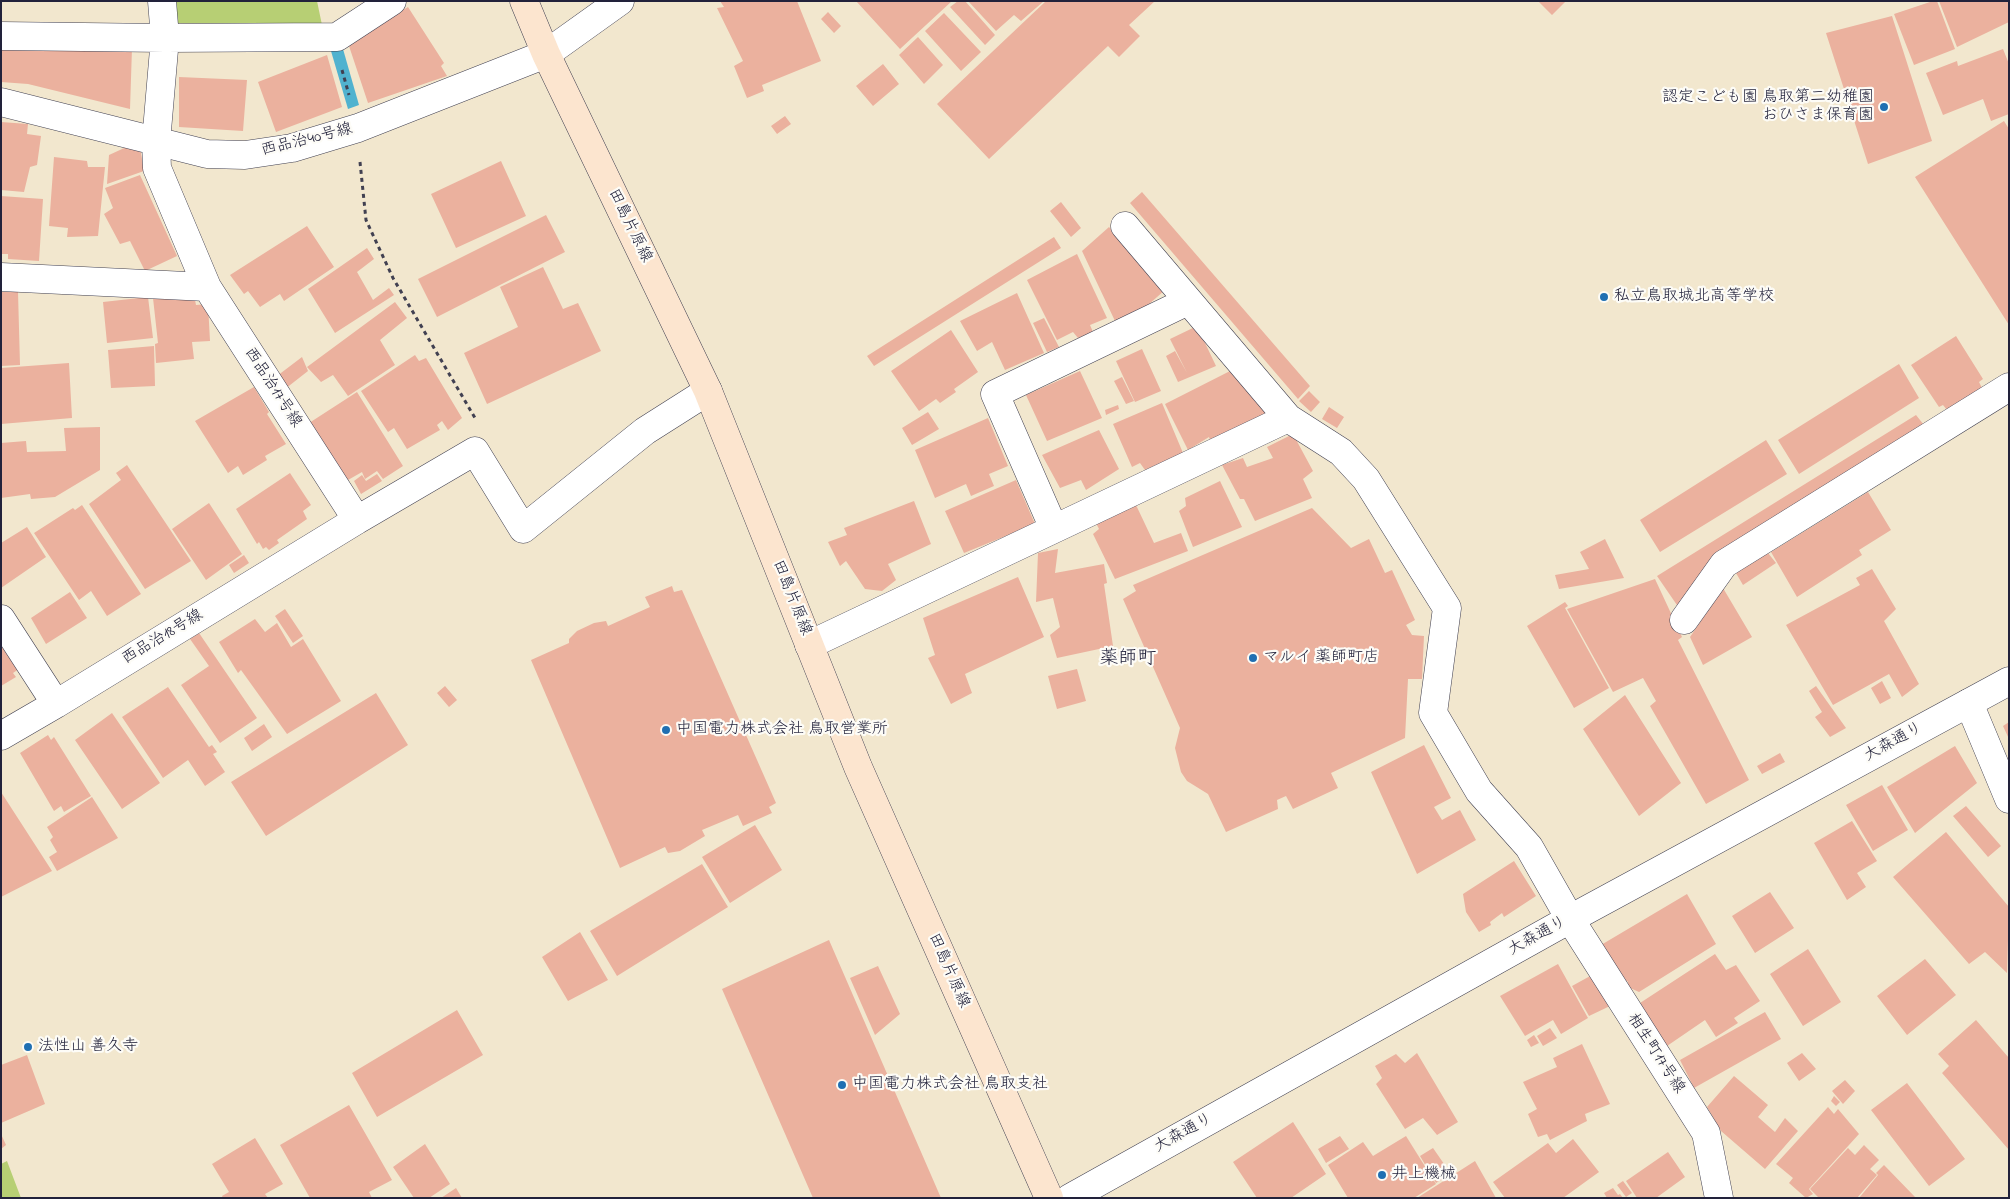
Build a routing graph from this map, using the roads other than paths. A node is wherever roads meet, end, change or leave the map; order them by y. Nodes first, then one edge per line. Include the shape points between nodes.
1 (162, 1) edge
2 (392, 1) edge
3 (524, 1) edge
4 (620, 1) edge
5 (1, 36) edge
6 (165, 38) junction
7 (546, 54) junction
8 (1, 102) edge
9 (156, 142) junction
10 (1124, 226) dead end
11 (1, 277) edge
12 (207, 287) junction
13 (1188, 300) junction
14 (2009, 386) edge
15 (708, 391) junction
16 (1288, 418) junction
17 (357, 520) junction
18 (1054, 529) junction
19 (1, 620) edge
20 (1684, 620) dead end
21 (809, 645) junction
22 (2009, 682) edge
23 (1969, 703) junction
24 (56, 704) junction
25 (1, 736) edge
26 (2009, 799) edge
27 (1570, 920) junction
28 (1049, 1198) edge
29 (1070, 1198) edge
30 (1719, 1198) edge

1 - 6 street, 西品治17号線
2 - 6 street via 333,37
3 - 7 main road, 田島片原線
4 - 7 street, 西品治40号線
5 - 6 street
6 - 9 street, 西品治17号線
7 - 9 street, 西品治40号線 via 358,128 292,148 244,155 207,154
7 - 15 main road, 田島片原線
8 - 9 street, 西品治40号線
9 - 12 street, 西品治17号線 via 157,168
10 - 13 street, 相生町17号線
11 - 12 street
12 - 17 street, 西品治17号線
13 - 16 street, 相生町17号線
13 - 18 street via 996,394
14 - 20 street via 1724,564
15 - 17 street via 645,431 523,529 475,451
15 - 21 main road, 田島片原線
16 - 18 street
16 - 27 street, 相生町17号線 via 1341,452 1366,479 1447,608 1433,713 1479,791 1530,847
17 - 24 street, 西品治18号線
18 - 21 street
19 - 24 street
21 - 28 main road, 田島片原線 via 858,767
22 - 23 street, 大森通り
23 - 26 street
23 - 27 street, 大森通り
24 - 25 street, 西品治18号線
27 - 29 street, 大森通り
27 - 30 street, 相生町17号線 via 1706,1133

